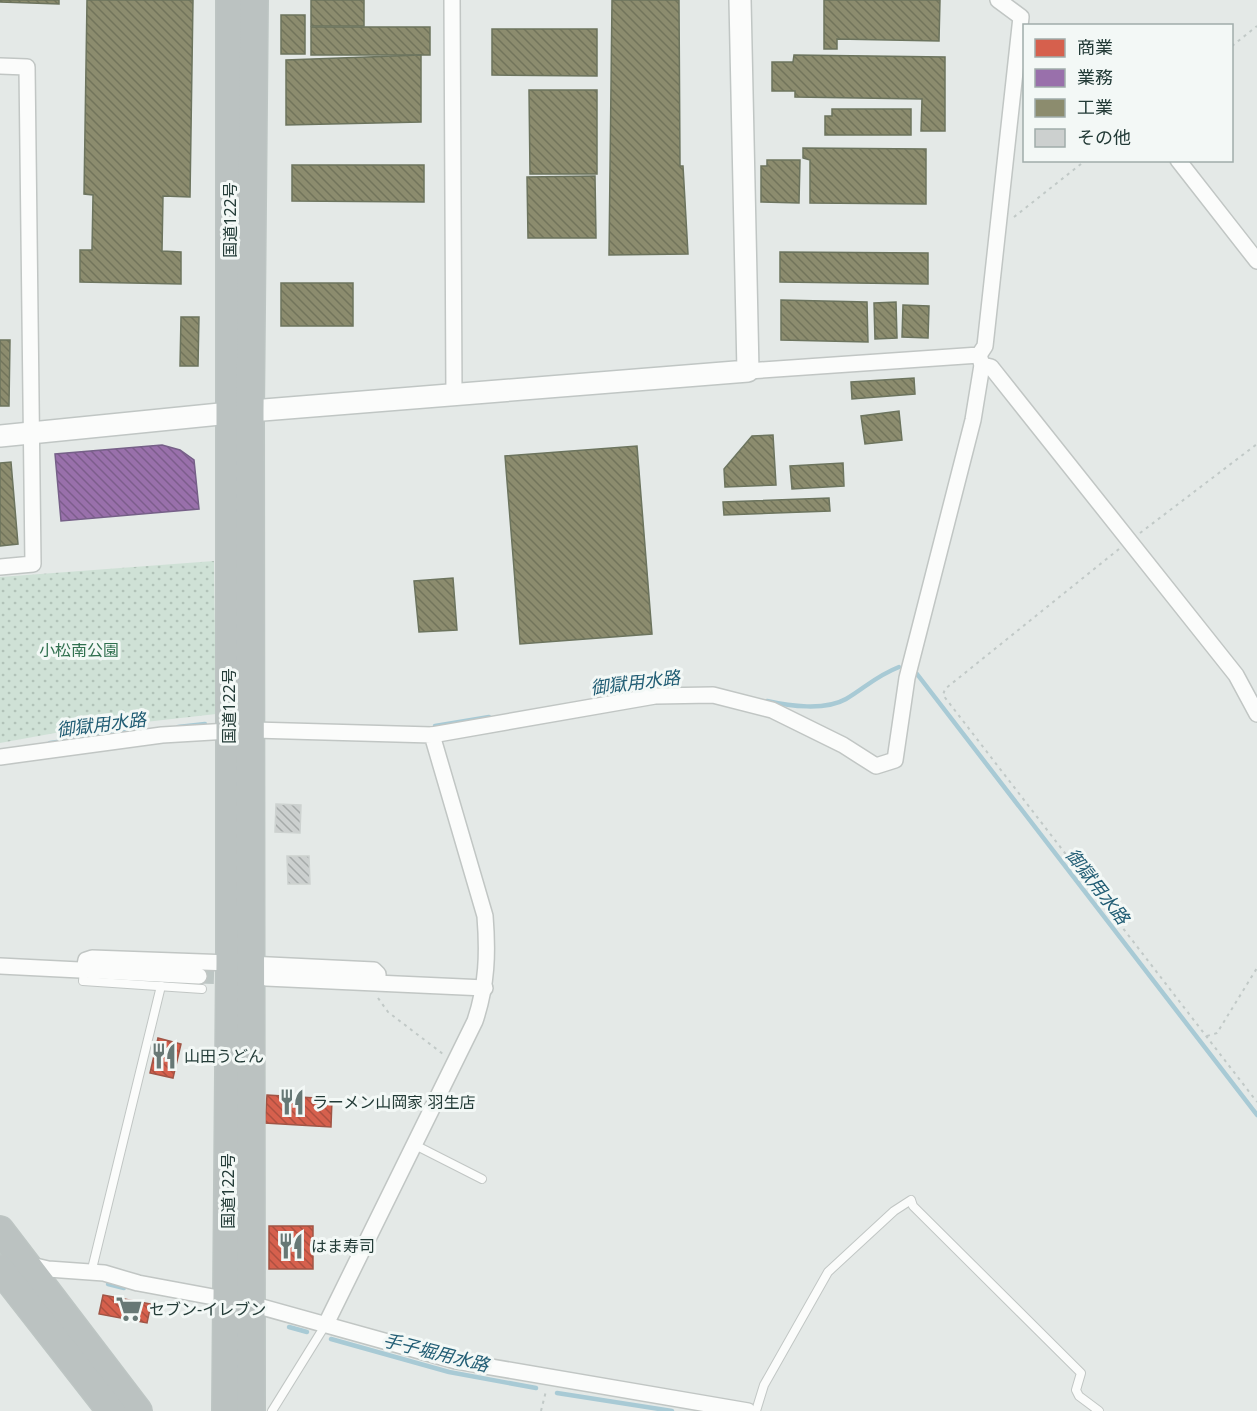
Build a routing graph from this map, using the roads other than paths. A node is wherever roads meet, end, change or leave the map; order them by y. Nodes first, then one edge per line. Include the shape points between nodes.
1 (230, 0) edge
2 (254, 0) edge
3 (452, 0) edge
4 (740, 0) edge
5 (998, 0) edge
6 (1026, 21) edge
7 (1023, 43) edge
8 (0, 66) edge
9 (1180, 162) edge
10 (1257, 261) edge
11 (980, 360) junction
12 (747, 372) junction
13 (454, 397) junction
14 (240, 413) junction
15 (31, 433) junction
16 (0, 435) edge
17 (0, 567) edge
18 (1257, 714) edge
19 (240, 730) junction
20 (432, 735) junction
21 (0, 757) edge
22 (0, 966) edge
23 (248, 969) junction
24 (84, 970) junction
25 (200, 982) joint
26 (161, 986) junction
27 (377, 988) junction
28 (485, 988) junction
29 (415, 1145) junction
30 (482, 1179) dead end
31 (0, 1230) edge
32 (0, 1259) edge
33 (26, 1264) junction
34 (0, 1269) edge
35 (90, 1273) junction
36 (239, 1302) junction
37 (326, 1324) junction
38 (111, 1411) edge
39 (138, 1411) edge
40 (226, 1411) edge
41 (251, 1411) edge
42 (272, 1411) edge
43 (748, 1411) edge
44 (756, 1411) edge
45 (1099, 1411) edge

1 - 14 highway, 国道122号
2 - 14 highway, 国道122号
3 - 13 street
4 - 12 street
5 - 6 street
7 - 11 street via 985,346
8 - 15 street via 27,67
9 - 10 street
11 - 12 street
11 - 18 street via 991,367 1236,675
11 - 20 street via 973,420 908,678 895,760 876,766 772,710 713,695 655,696
12 - 13 street
13 - 14 street
14 - 15 street
14 - 19 highway, 国道122号
15 - 16 street
15 - 17 street via 33,564
19 - 20 street
19 - 21 street via 162,735
19 - 23 highway, 国道122号
20 - 28 street via 485,916
22 - 24 street
23 - 24 street via 92,958 86,960
23 - 27 street
23 - 27 street via 374,970 378,974
23 - 36 highway, 国道122号
24 - 25 street
24 - 26 lane via 83,981
25 - 26 lane
26 - 35 lane
27 - 28 street
28 - 29 street via 475,1021
29 - 30 lane
29 - 37 street
31 - 33 highway
32 - 33 street
33 - 35 street
33 - 39 highway
34 - 38 highway
35 - 36 street
36 - 37 street
36 - 40 highway, 国道122号
36 - 41 highway, 国道122号
37 - 42 lane
37 - 43 street via 438,1358
44 - 45 lane via 764,1385 828,1272 911,1200 1081,1373 1076,1390

